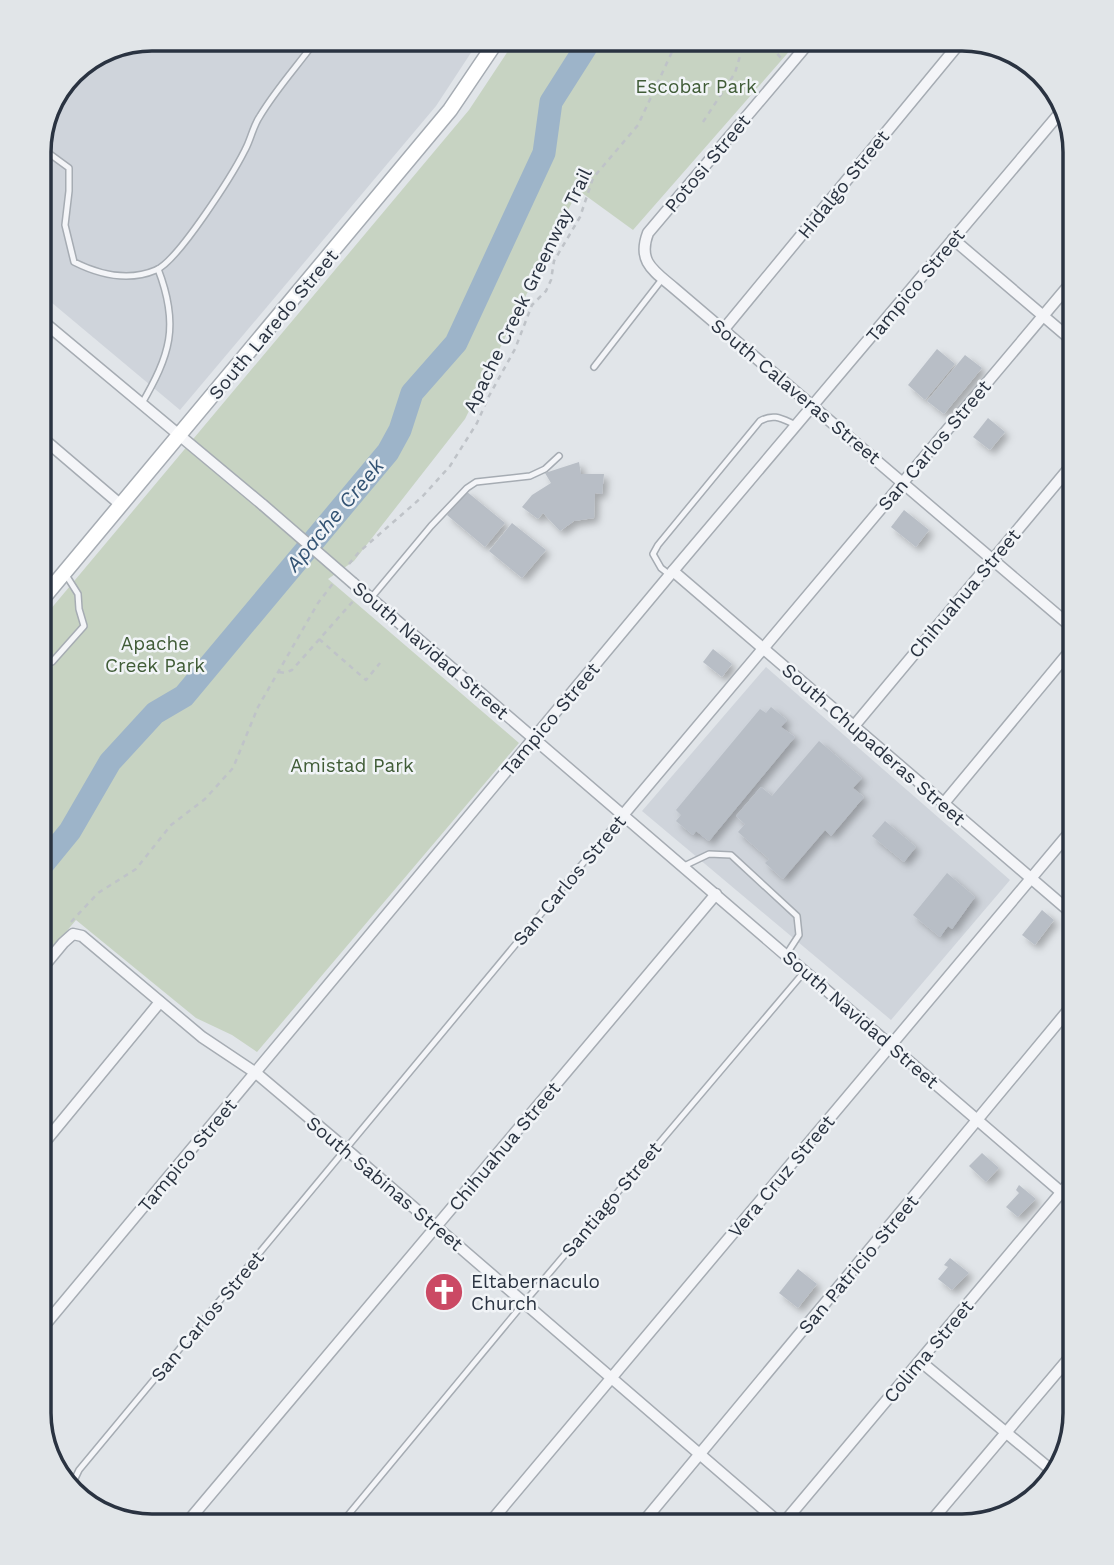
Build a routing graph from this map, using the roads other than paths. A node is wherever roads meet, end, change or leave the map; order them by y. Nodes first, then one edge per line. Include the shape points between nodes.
1 (307, 51) edge
2 (490, 51) edge
3 (802, 51) edge
4 (952, 51) edge
5 (1057, 116) edge
6 (51, 155) edge
7 (953, 239) junction
8 (646, 260) joint
9 (158, 269) junction
10 (663, 278) junction
11 (1063, 293) edge
12 (1043, 316) junction
13 (51, 328) edge
14 (724, 329) junction
15 (1063, 332) edge
16 (594, 367) dead end
17 (813, 404) junction
18 (141, 405) junction
19 (796, 425) junction
20 (181, 435) junction
21 (51, 445) edge
22 (559, 456) dead end
23 (1063, 476) edge
24 (902, 481) junction
25 (121, 505) junction
26 (993, 559) junction
27 (64, 572) junction
28 (671, 573) junction
29 (51, 588) edge
30 (371, 598) junction
31 (1063, 618) edge
32 (763, 649) junction
33 (1063, 661) edge
34 (51, 662) edge
35 (854, 726) junction
36 (533, 740) junction
37 (944, 803) junction
38 (623, 815) junction
39 (1063, 841) edge
40 (683, 866) junction
41 (1031, 878) junction
42 (716, 894) junction
43 (1063, 905) edge
44 (786, 955) junction
45 (51, 958) edge
46 (805, 971) junction
47 (160, 1002) junction
48 (1063, 1017) edge
49 (890, 1046) junction
50 (256, 1073) junction
51 (977, 1120) junction
52 (51, 1133) edge
53 (346, 1149) junction
54 (1062, 1192) joint
55 (437, 1226) junction
56 (523, 1304) junction
57 (51, 1317) edge
58 (920, 1361) junction
59 (1063, 1366) edge
60 (610, 1379) junction
61 (1008, 1432) junction
62 (700, 1456) junction
63 (1048, 1467) edge
64 (76, 1480) edge
65 (194, 1514) edge
66 (349, 1514) edge
67 (497, 1514) edge
68 (650, 1514) edge
69 (768, 1514) edge
70 (792, 1514) edge
71 (938, 1514) edge

1 - 9 lane via 259,117 246,150 191,234
2 - 20 main road, South Laredo Street via 450,110
3 - 8 street, Potosi Street via 648,233 643,246
4 - 14 street, Hidalgo Street
5 - 7 street, Tampico Street
6 - 9 lane via 69,168 65,225 74,262 112,277
7 - 12 street
7 - 17 street, Tampico Street
8 - 10 street, South Calaveras Street
9 - 18 lane via 170,304 168,351
10 - 14 street, South Calaveras Street
10 - 16 lane
11 - 12 street, San Carlos Street
12 - 15 street
12 - 24 street, San Carlos Street
13 - 18 street, South Navidad Street
14 - 17 street, South Calaveras Street
17 - 19 street, Tampico Street
17 - 24 street, South Calaveras Street
18 - 20 street, South Navidad Street
19 - 28 street, Tampico Street
19 - 28 lane via 776,416 760,421 658,545 653,554 661,568
20 - 25 main road, South Laredo Street
20 - 30 street, South Navidad Street, bridge
21 - 25 street
22 - 30 lane via 530,477 476,482 467,488
23 - 26 street, Chihuahua Street
24 - 26 street, South Calaveras Street
24 - 32 street, San Carlos Street
25 - 27 main road, South Laredo Street
26 - 31 street, South Calaveras Street
26 - 35 street, Chihuahua Street
27 - 29 main road, South Laredo Street
27 - 34 lane via 78,594 84,626
28 - 32 street, South Chupaderas Street
28 - 36 street, Tampico Street
30 - 36 street, South Navidad Street
32 - 35 street, South Chupaderas Street
32 - 38 street, San Carlos Street
33 - 37 street
35 - 37 street, South Chupaderas Street
36 - 38 street, South Navidad Street
36 - 50 street, Tampico Street
37 - 41 street, South Chupaderas Street
38 - 40 street, South Navidad Street
38 - 53 lane, San Carlos Street
39 - 41 street, Vera Cruz Street
40 - 42 street, South Navidad Street
40 - 44 lane via 709,854 731,855 797,916 799,935
41 - 43 street, South Chupaderas Street
41 - 49 street, Vera Cruz Street
42 - 44 street, South Navidad Street
42 - 55 street, Chihuahua Street
44 - 46 street, South Navidad Street
45 - 47 street, South Sabinas Street via 69,932 82,936
46 - 49 street, South Navidad Street
46 - 56 lane, Santiago Street
47 - 50 street, South Sabinas Street
47 - 52 street
48 - 51 street, San Patricio Street
49 - 51 street, South Navidad Street
49 - 60 street, Vera Cruz Street
50 - 53 street, South Sabinas Street
50 - 57 street, Tampico Street
51 - 54 street, South Navidad Street
51 - 62 street, San Patricio Street
53 - 55 street, South Sabinas Street
53 - 64 lane, San Carlos Street via 79,1470
54 - 58 street, Colima Street
55 - 56 street, South Sabinas Street
55 - 65 street, Chihuahua Street
56 - 60 street, South Sabinas Street
56 - 66 lane, Santiago Street
58 - 61 street
58 - 70 street, Colima Street
59 - 61 street
60 - 62 street, South Sabinas Street
60 - 67 street, Vera Cruz Street
61 - 63 street
61 - 71 street
62 - 68 street, San Patricio Street
62 - 69 street, South Sabinas Street

